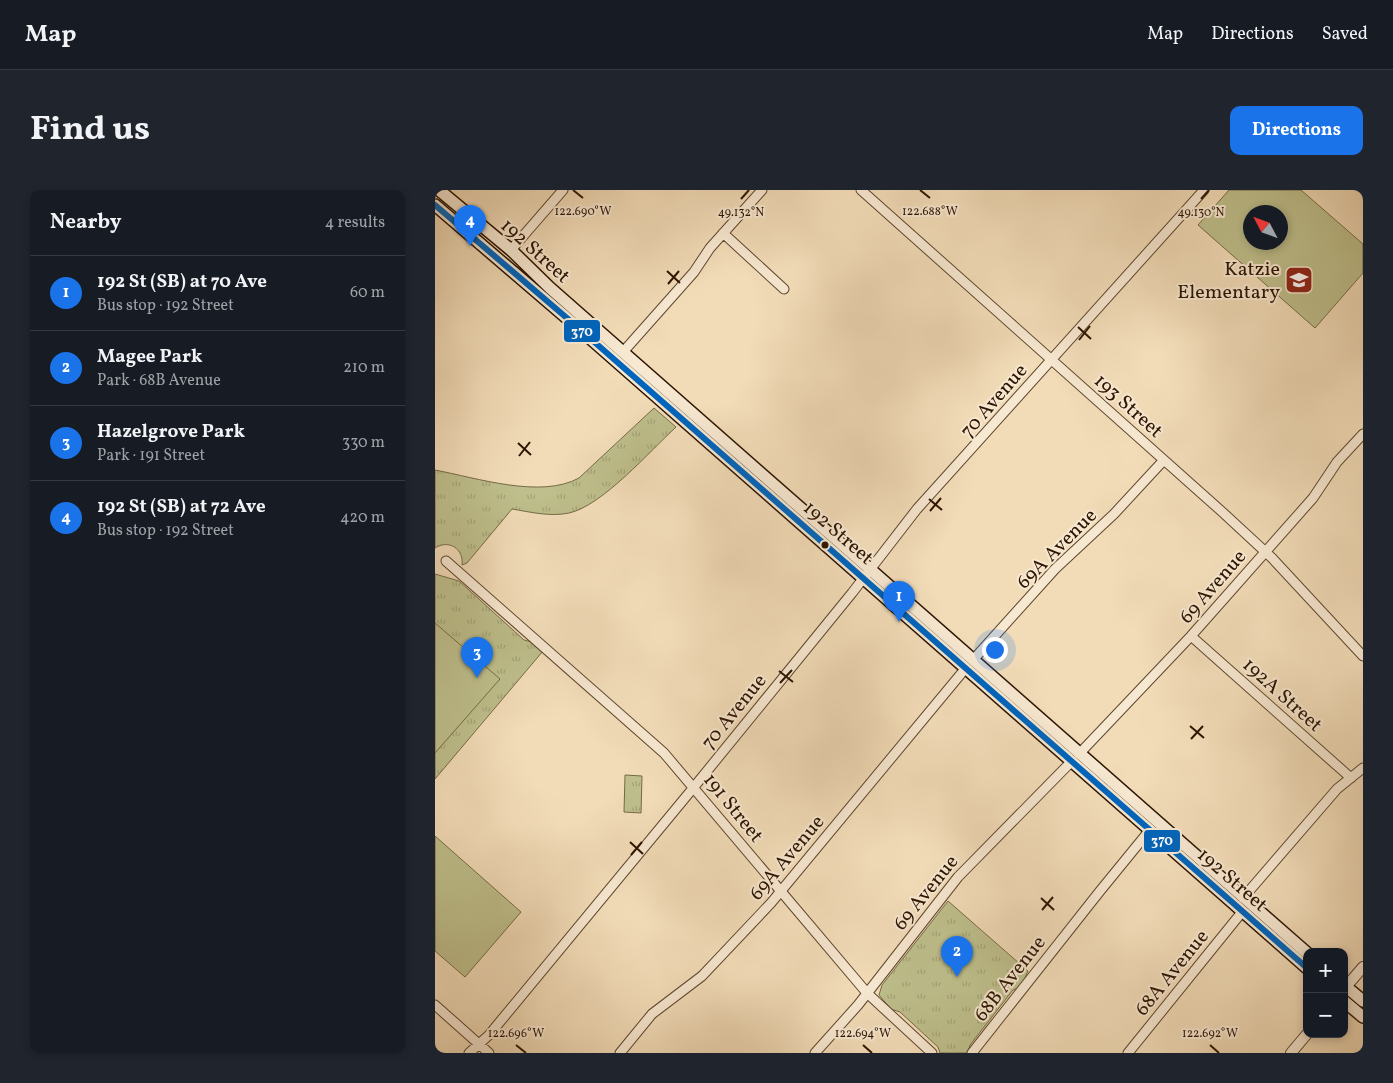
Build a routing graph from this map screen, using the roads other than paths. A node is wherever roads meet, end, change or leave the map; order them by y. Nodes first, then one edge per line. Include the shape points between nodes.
1 (439, 190) edge
2 (563, 190) edge
3 (762, 190) edge
4 (861, 190) edge
5 (1204, 190) edge
6 (435, 205) edge
7 (723, 233) junction
8 (511, 250) junction
9 (784, 289) dead end
10 (623, 352) junction
11 (1052, 360) junction
12 (1363, 434) edge
13 (1163, 461) junction
14 (1265, 552) junction
15 (446, 561) dead end
16 (867, 574) junction
17 (1191, 636) junction
18 (1363, 656) edge
19 (969, 665) junction
20 (1075, 758) junction
21 (1363, 768) edge
22 (1351, 778) junction
23 (694, 787) junction
24 (1149, 831) junction
25 (781, 892) junction
26 (1243, 898) junction
27 (1242, 912) junction
28 (1303, 950) edge
29 (1303, 965) edge
30 (1363, 967) edge
31 (1348, 984) edge
32 (1348, 989) edge
33 (867, 993) junction
34 (1363, 1001) edge
35 (1348, 1004) edge
36 (435, 1005) edge
37 (1363, 1017) edge
38 (1304, 1038) edge
39 (479, 1044) junction
40 (469, 1053) edge
41 (489, 1053) edge
42 (620, 1053) edge
43 (815, 1053) edge
44 (932, 1053) edge
45 (972, 1053) edge
46 (1128, 1053) edge
47 (1291, 1053) edge

1 - 8 main road, 192 Street
2 - 8 street
3 - 7 street
4 - 11 street, 193 Street
5 - 11 street, 70 Avenue
6 - 16 main road, 192 Street
7 - 9 street
7 - 10 street via 694,272
8 - 10 main road, 192 Street
10 - 16 main road, 192 Street
11 - 13 street, 193 Street
11 - 16 street, 70 Avenue via 917,509
12 - 14 street, 69 Avenue
13 - 14 street, 193 Street
13 - 19 street, 69A Avenue via 1119,509 1055,569
14 - 17 street, 69 Avenue
14 - 18 street, 193 Street
15 - 23 street, 191 Street via 648,738
16 - 19 main road, 192 Street
16 - 23 street, 70 Avenue
17 - 20 street, 69 Avenue
17 - 22 street, 192A Street
19 - 20 main road, 192 Street
19 - 20 main road, 192 Street via 982,683
19 - 25 street, 69A Avenue
20 - 24 main road, 192 Street
20 - 26 main road, 192 Street
20 - 33 street, 69 Avenue via 968,866
21 - 22 street
22 - 26 street
23 - 25 street, 191 Street
23 - 39 street, 70 Avenue
24 - 27 main road, 192 Street
24 - 45 street, 68B Avenue
25 - 33 street, 191 Street
25 - 42 street, 69A Avenue via 702,976 652,1014
26 - 28 main road, 192 Street
27 - 29 main road, 192 Street
27 - 46 street, 68A Avenue
30 - 31 street
32 - 34 main road
33 - 43 street, 69 Avenue
33 - 44 street, 191 Street
35 - 37 main road
36 - 39 street
38 - 47 street
39 - 40 street, 70 Avenue
39 - 41 street

